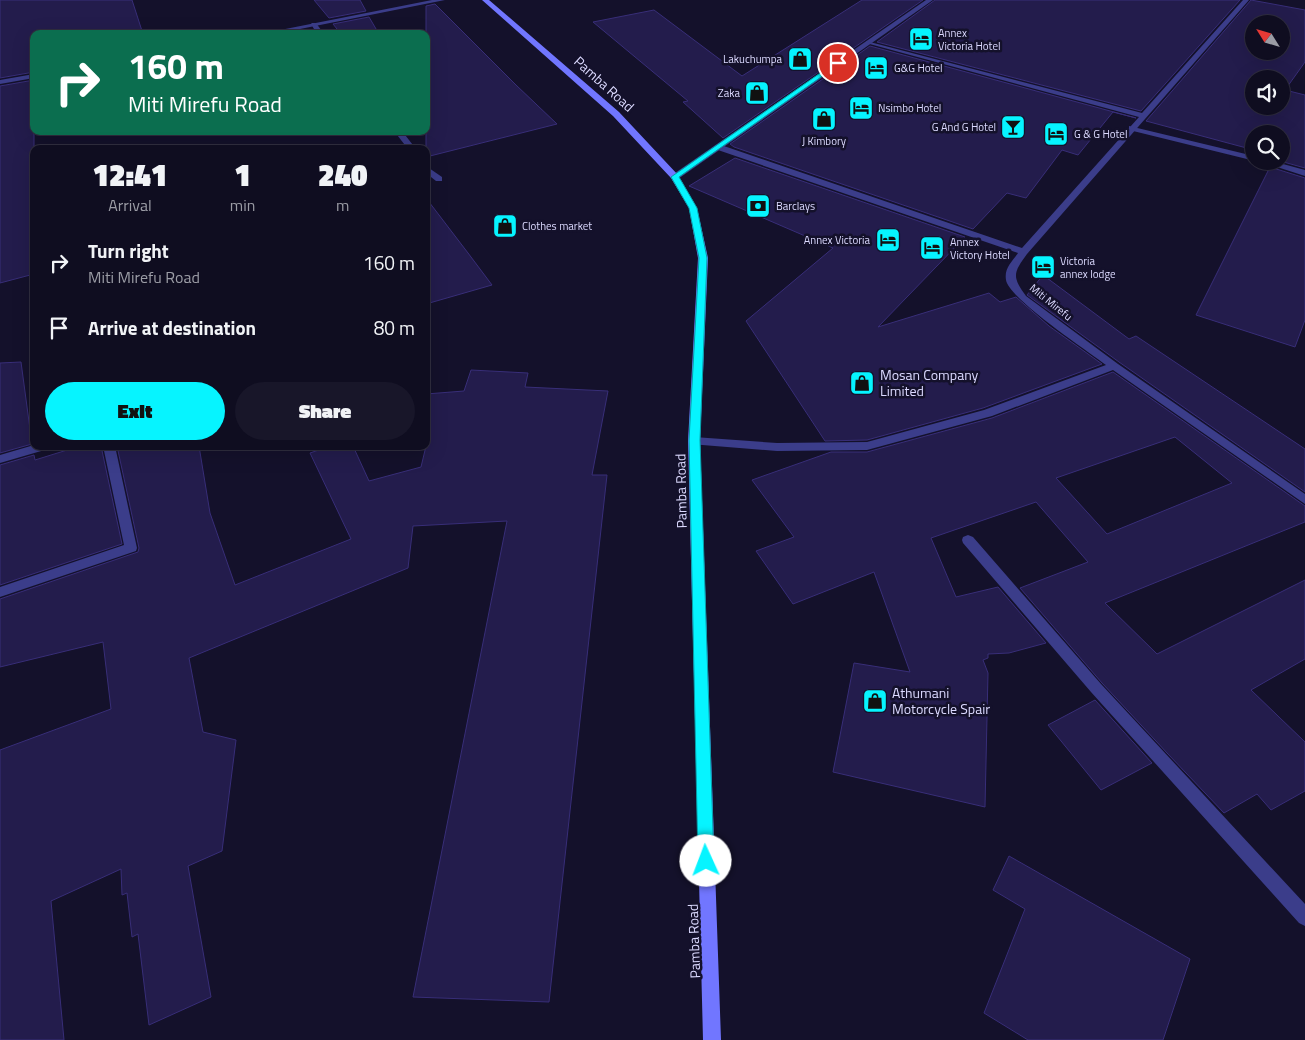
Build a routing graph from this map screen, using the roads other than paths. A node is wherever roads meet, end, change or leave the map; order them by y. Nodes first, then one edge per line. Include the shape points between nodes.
1 (442, 0) edge
2 (486, 0) edge
3 (930, 0) edge
4 (1246, 0) edge
5 (314, 24) junction
6 (283, 30) edge
7 (319, 30) edge
8 (868, 42) junction
9 (30, 77) edge
10 (0, 82) edge
11 (1143, 116) junction
12 (1132, 128) junction
13 (401, 135) edge
14 (409, 145) edge
15 (718, 147) junction
16 (1245, 157) edge
17 (1290, 168) edge
18 (430, 171) edge
19 (1305, 172) edge
20 (675, 177) junction
21 (439, 179) dead end
22 (1024, 252) junction
23 (1114, 366) junction
24 (694, 440) junction
25 (30, 450) edge
26 (110, 450) edge
27 (0, 459) edge
28 (1305, 500) edge
29 (968, 540) dead end
30 (0, 592) edge
31 (1305, 917) edge
32 (712, 1040) edge

1 - 5 street
2 - 20 main road, Pamba Road via 616,114
3 - 8 street
4 - 11 street, Miti Mirefu
5 - 6 street
5 - 7 street
8 - 11 street
8 - 15 street
9 - 10 street
11 - 12 street, Miti Mirefu
12 - 16 street
12 - 22 street, Miti Mirefu
13 - 14 street
15 - 20 street
15 - 22 street
17 - 19 street
18 - 21 street
20 - 24 main road, Pamba Road via 693,208 703,258
22 - 23 street, Miti Mirefu via 1011,269 1011,282 1023,298
23 - 24 street via 988,413 867,446 777,447
23 - 28 street, Miti Mirefu
24 - 32 main road, Pamba Road
25 - 27 street
26 - 30 street via 131,548
29 - 31 street via 1096,688

